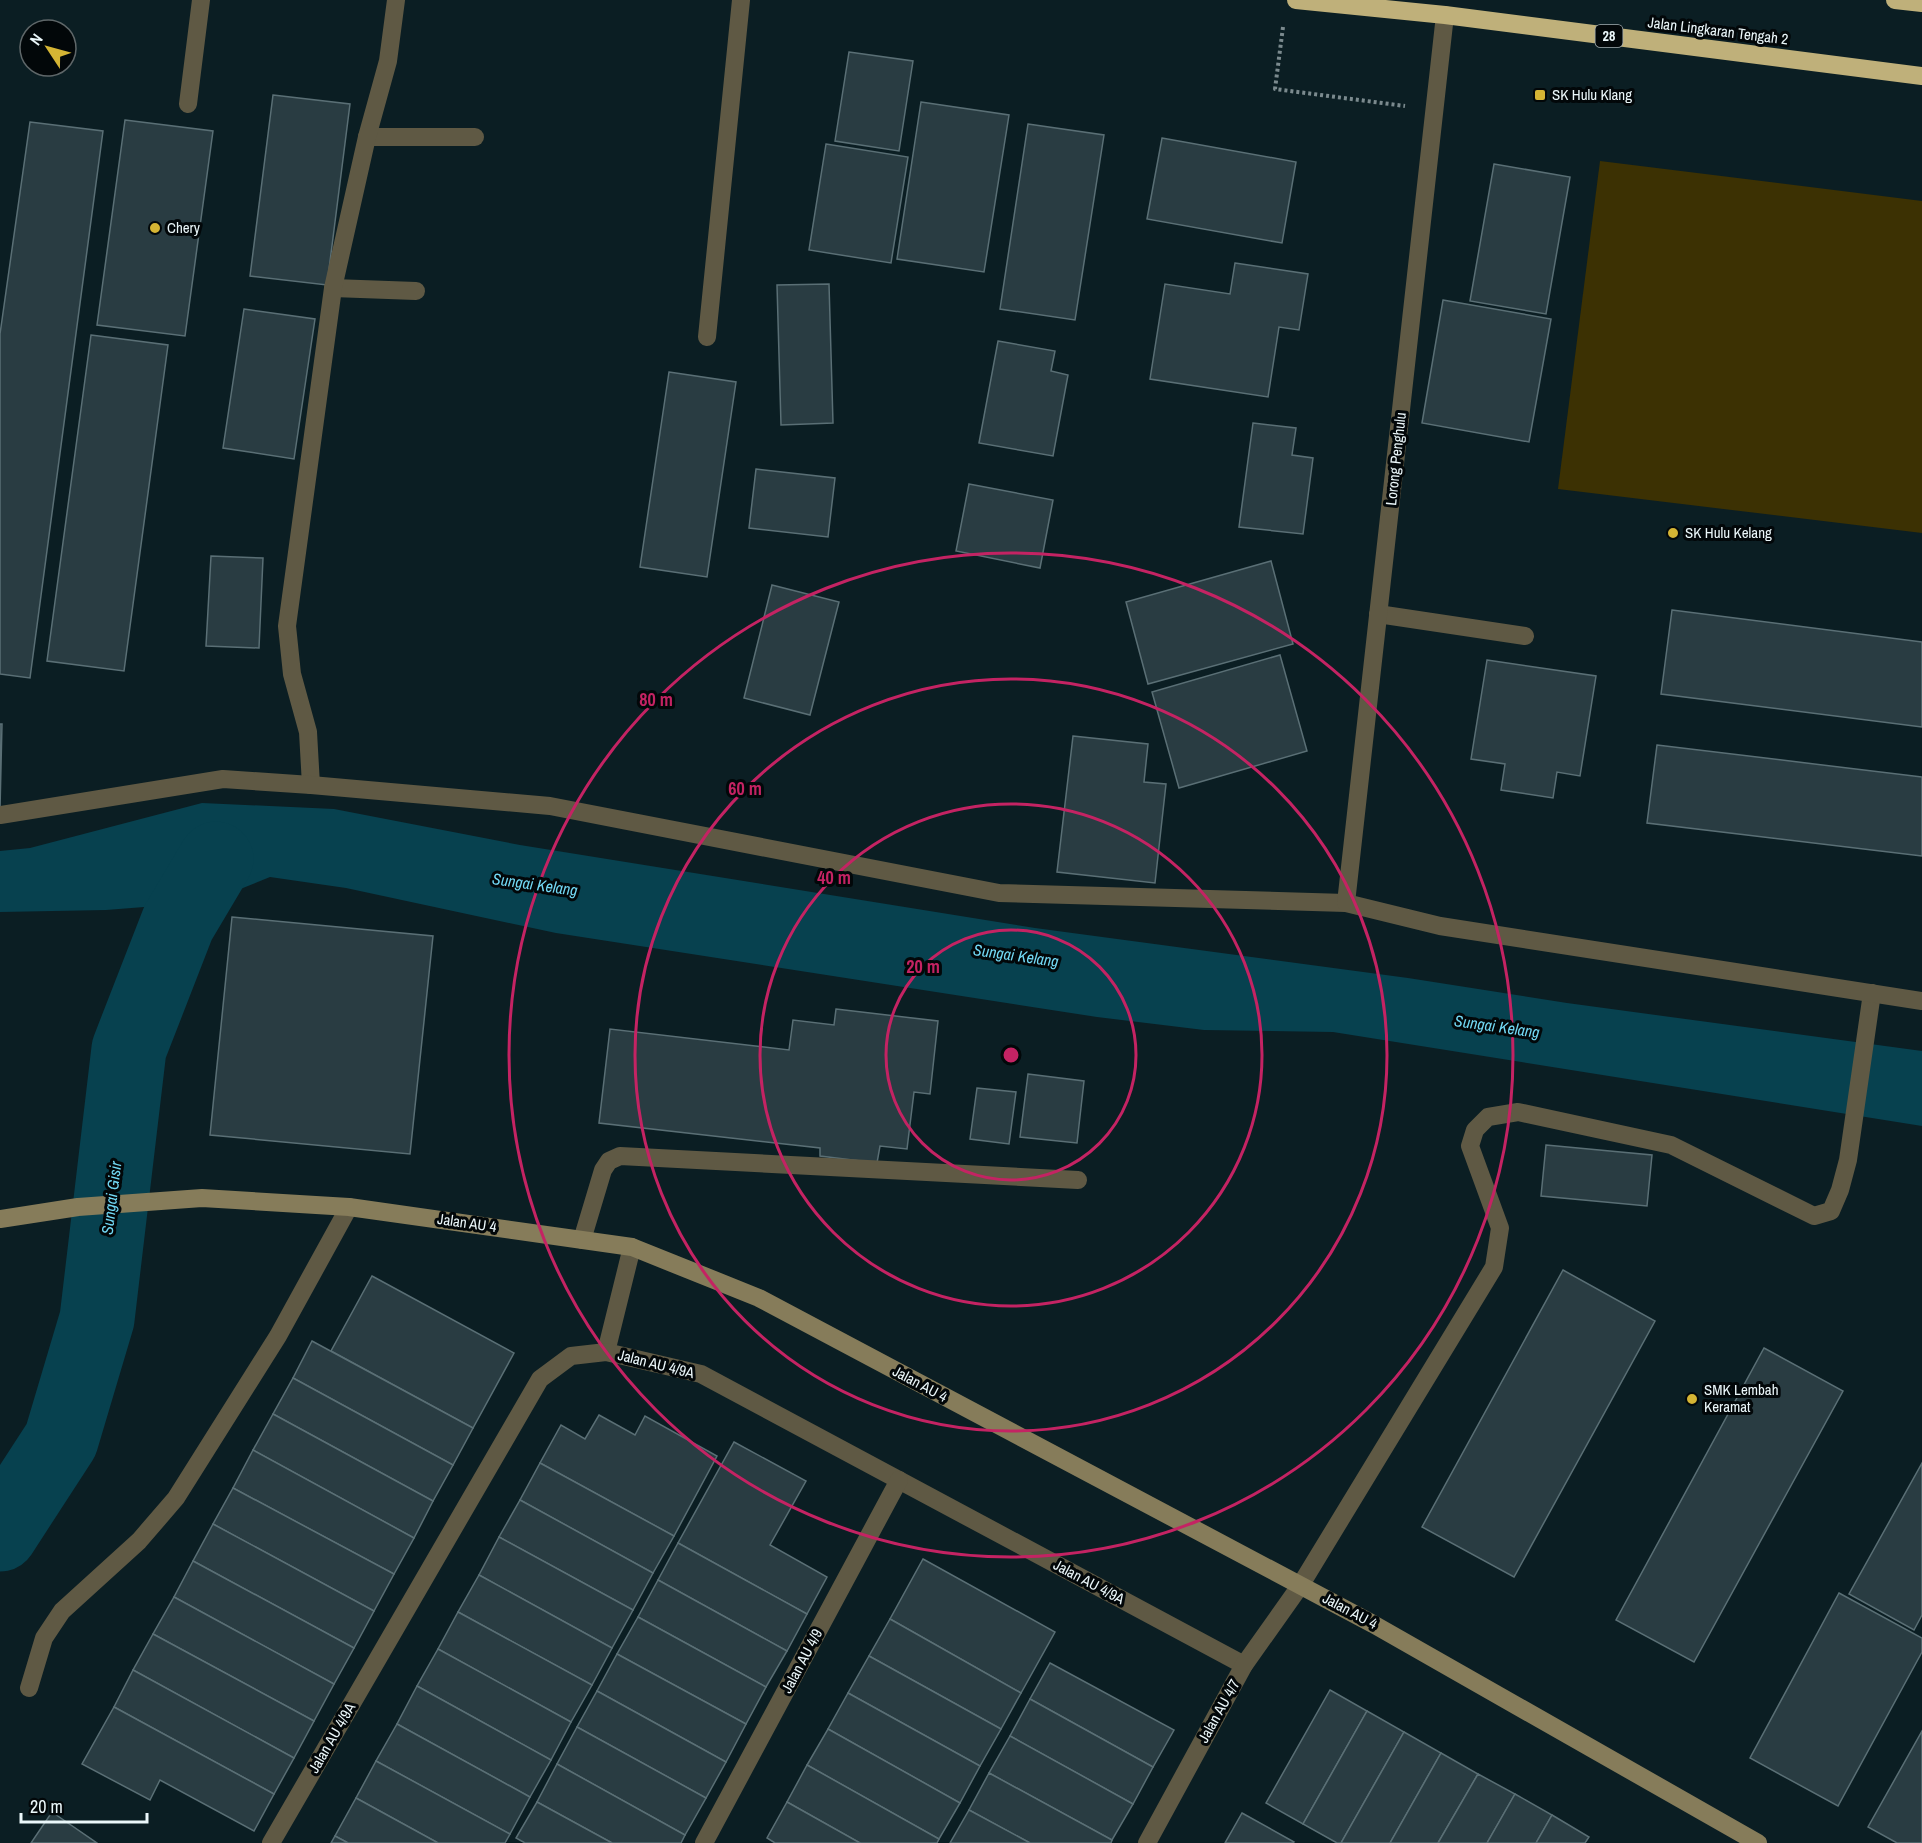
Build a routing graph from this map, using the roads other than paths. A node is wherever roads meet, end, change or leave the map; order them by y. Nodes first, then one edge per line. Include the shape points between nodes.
1 (201, 0) edge
2 (396, 0) edge
3 (741, 0) edge
4 (1296, 0) edge
5 (1895, 0) edge
6 (1922, 3) edge
7 (1445, 15) junction
8 (1922, 76) edge
9 (189, 104) dead end
10 (367, 137) junction
11 (475, 137) dead end
12 (333, 288) junction
13 (416, 291) dead end
14 (707, 337) dead end
15 (1378, 614) junction
16 (1525, 636) dead end
17 (311, 785) junction
18 (0, 814) edge
19 (1346, 903) junction
20 (1872, 993) junction
21 (1922, 1001) edge
22 (1078, 1180) dead end
23 (349, 1207) junction
24 (0, 1219) edge
25 (582, 1240) junction
26 (632, 1248) junction
27 (606, 1352) junction
28 (899, 1480) junction
29 (1300, 1586) junction
30 (1244, 1665) junction
31 (29, 1688) dead end
32 (271, 1843) edge
33 (704, 1843) edge
34 (1147, 1843) edge
35 (1758, 1843) edge

1 - 9 street
2 - 10 street via 388,61
3 - 14 street
4 - 7 highway, Jalan Lingkaran Tengah 2 / 28
5 - 6 highway
7 - 8 highway, Jalan Lingkaran Tengah 2 / 28
7 - 15 street, Lorong Penghulu
10 - 11 street
10 - 12 street
12 - 13 street
12 - 17 street via 287,626 292,674 308,732
15 - 16 street
15 - 19 street, Lorong Penghulu
17 - 18 street via 224,779
17 - 19 street via 550,806 999,892
19 - 20 street via 1440,926
20 - 21 street
20 - 29 street, Jalan AU 4/7 via 1848,1160 1831,1211 1814,1216 1671,1145 1518,1112 1488,1117 1475,1130 1470,1146 1500,1228 1494,1267
22 - 25 street via 620,1156 609,1161 603,1170
23 - 24 main road, Jalan AU 4 via 202,1198 78,1207
23 - 25 main road, Jalan AU 4
23 - 31 street via 278,1336 176,1498 139,1542 62,1611 44,1638
25 - 26 main road, Jalan AU 4
26 - 27 street
26 - 29 main road, Jalan AU 4 via 759,1298
27 - 28 street, Jalan AU 4/9A via 701,1374
27 - 32 street, Jalan AU 4/9A via 571,1356 540,1379
28 - 30 street, Jalan AU 4/9A
28 - 33 street, Jalan AU 4/9
29 - 30 street, Jalan AU 4/7
29 - 35 main road, Jalan AU 4 via 1373,1623
30 - 34 street, Jalan AU 4/7

